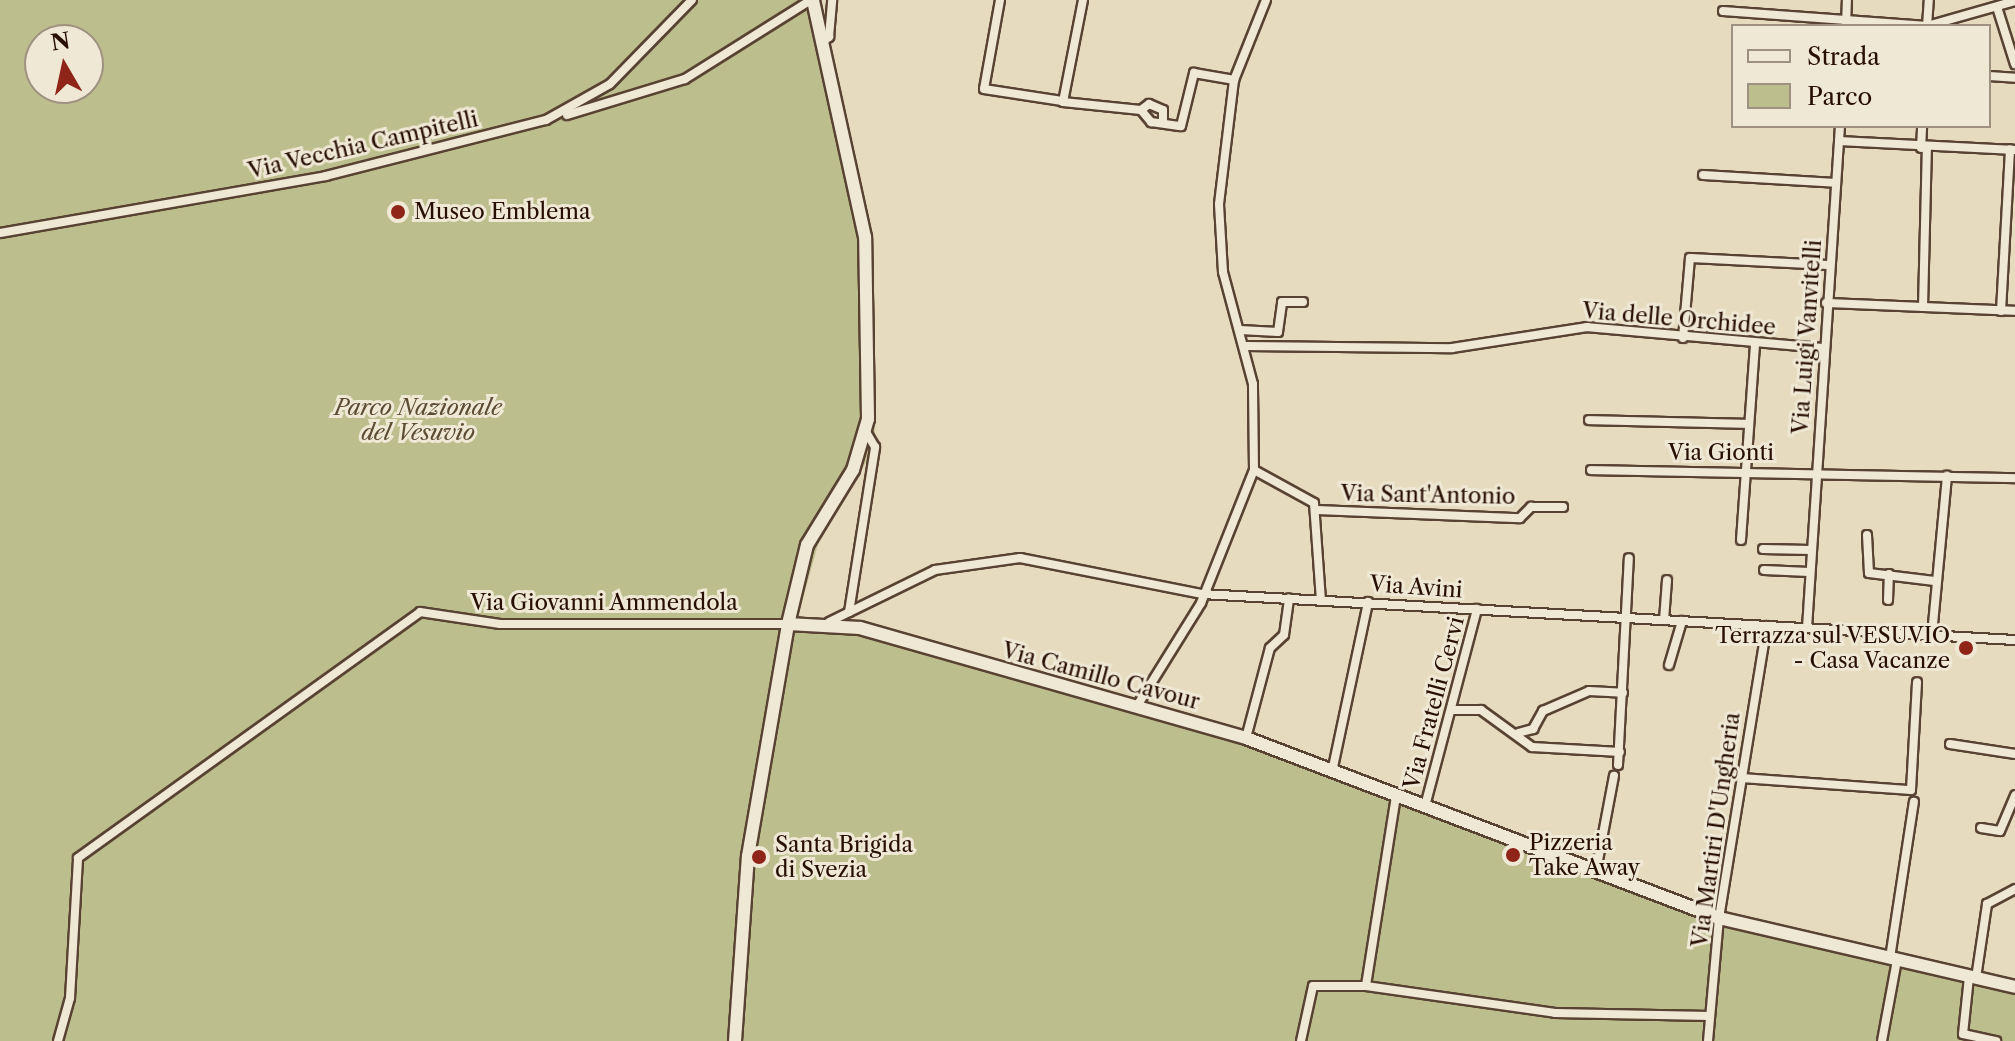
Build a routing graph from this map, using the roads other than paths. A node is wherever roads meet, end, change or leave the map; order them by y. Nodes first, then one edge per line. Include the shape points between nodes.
1 (692, 0) edge
2 (812, 0) edge
3 (832, 0) edge
4 (1000, 0) edge
5 (1083, 0) edge
6 (1266, 0) edge
7 (1847, 0) edge
8 (1929, 0) edge
9 (2015, 1) edge
10 (1997, 7) junction
11 (1723, 11) dead end
12 (1846, 23) edge
13 (1873, 24) edge
14 (1927, 24) edge
15 (1934, 24) edge
16 (822, 42) junction
17 (2015, 64) edge
18 (1991, 76) edge
19 (2015, 78) edge
20 (1234, 80) junction
21 (1062, 101) dead end
22 (1141, 110) junction
23 (546, 120) junction
24 (1163, 123) junction
25 (1840, 128) edge
26 (1922, 128) edge
27 (1839, 141) junction
28 (1924, 148) junction
29 (2012, 150) edge
30 (1703, 175) dead end
31 (1836, 183) junction
32 (0, 233) edge
33 (1829, 265) junction
34 (1303, 302) dead end
35 (1826, 303) junction
36 (1923, 307) junction
37 (2001, 311) junction
38 (2015, 311) edge
39 (1240, 330) junction
40 (1683, 338) junction
41 (1755, 343) junction
42 (1246, 346) junction
43 (1824, 348) junction
44 (1589, 420) dead end
45 (1748, 424) junction
46 (866, 432) junction
47 (1254, 470) junction
48 (1591, 470) dead end
49 (1745, 471) junction
50 (1816, 473) junction
51 (1947, 476) junction
52 (2015, 478) edge
53 (1563, 507) dead end
54 (1317, 510) junction
55 (1867, 535) dead end
56 (1741, 540) dead end
57 (1763, 549) dead end
58 (1810, 550) junction
59 (1629, 558) dead end
60 (1764, 570) dead end
61 (1809, 572) junction
62 (1889, 574) junction
63 (1667, 580) dead end
64 (1935, 581) junction
65 (1202, 594) junction
66 (1289, 598) junction
67 (1321, 600) junction
68 (1888, 600) dead end
69 (1368, 602) junction
70 (1477, 609) junction
71 (849, 612) junction
72 (1627, 618) junction
73 (1664, 620) junction
74 (1682, 621) junction
75 (829, 622) junction
76 (788, 624) junction
77 (1767, 626) junction
78 (1807, 628) junction
79 (1932, 635) junction
80 (2015, 640) edge
81 (1669, 665) dead end
82 (1917, 682) dead end
83 (1623, 693) junction
84 (1137, 706) junction
85 (1451, 710) junction
86 (1518, 733) junction
87 (1246, 738) junction
88 (1950, 744) dead end
89 (1620, 752) junction
90 (2015, 754) edge
91 (1618, 765) dead end
92 (1332, 772) junction
93 (1614, 776) dead end
94 (1742, 778) junction
95 (2015, 795) edge
96 (1396, 796) junction
97 (1914, 802) dead end
98 (1425, 806) junction
99 (1981, 828) dead end
100 (1596, 871) junction
101 (2015, 889) edge
102 (1719, 918) junction
103 (1894, 959) junction
104 (1972, 977) junction
105 (1366, 986) junction
106 (2015, 987) edge
107 (1710, 1016) junction
108 (1984, 1040) edge
109 (58, 1041) edge
110 (735, 1041) edge
111 (1301, 1041) edge
112 (1708, 1041) edge
113 (1882, 1041) edge
114 (1996, 1041) edge

1 - 23 street, Via Vecchia Campitelli via 610,84
2 - 16 street
2 - 23 street via 685,79
3 - 16 street via 829,37
4 - 21 street via 984,89
5 - 22 street via 1063,102
6 - 20 street
7 - 12 street
8 - 14 street
9 - 10 street
10 - 15 street
10 - 17 street
11 - 12 street
12 - 13 street
16 - 46 street via 865,237
18 - 19 street
20 - 24 street via 1194,73 1181,126
20 - 39 street via 1219,242
22 - 24 street
22 - 24 street via 1158,106
23 - 32 street, Via Vecchia Campitelli via 326,176
25 - 27 street, Via Luigi Vanvitelli
26 - 28 street
27 - 28 street
27 - 31 street, Via Luigi Vanvitelli
28 - 29 street
28 - 36 street
29 - 37 street
30 - 31 street
31 - 33 street, Via Luigi Vanvitelli
33 - 35 street, Via Luigi Vanvitelli
33 - 40 street via 1690,258
34 - 39 street via 1282,302 1278,332
35 - 36 street
35 - 43 street, Via Luigi Vanvitelli
36 - 37 street
37 - 38 street
39 - 42 street
40 - 41 street, Via delle Orchidee
40 - 42 street, Via delle Orchidee via 1587,327 1452,348
41 - 43 street, Via delle Orchidee
41 - 45 street
42 - 47 street
43 - 50 street, Via Luigi Vanvitelli
44 - 45 street
45 - 49 street
46 - 71 street via 875,447
46 - 76 street via 807,545
47 - 54 street, Via Sant'Antonio via 1306,495
47 - 65 street
48 - 49 street, Via Gionti
49 - 50 street, Via Gionti
49 - 56 street
50 - 51 street, Via Gionti
50 - 58 street, Via Luigi Vanvitelli
51 - 52 street, Via Gionti
51 - 64 street
53 - 54 street, Via Sant'Antonio via 1531,507 1520,518
54 - 67 street
55 - 62 street via 1869,573
57 - 58 street
58 - 61 street, Via Luigi Vanvitelli
59 - 72 street
60 - 61 street
61 - 78 street, Via Luigi Vanvitelli
62 - 64 street
62 - 68 street
63 - 73 street
64 - 79 street
65 - 66 street, Via Avini
65 - 71 street, Via Avini via 1052,560 977,560 935,570
65 - 84 street
66 - 67 street, Via Avini
66 - 87 street via 1284,635 1270,648
67 - 69 street, Via Avini
69 - 70 street, Via Avini
69 - 92 street
70 - 72 street, Via Avini
70 - 85 street, Via Fratelli Cervi
71 - 75 street, Via Avini
72 - 73 street, Via Avini
72 - 83 street
73 - 74 street, Via Avini
74 - 77 street, Via Avini
74 - 81 street
75 - 76 street, Via Camillo Cavour
75 - 84 street, Via Camillo Cavour
76 - 109 street, Via Giovanni Ammendola via 500,624 420,612 86,850 75,865 67,1015
76 - 110 street via 748,856
77 - 78 street, Via Avini
77 - 94 street, Via Martiri D'Ungheria
78 - 79 street, Via Avini
79 - 80 street, Via Avini
82 - 94 street via 1911,790
83 - 86 street via 1589,691 1543,711 1533,729
83 - 89 street
84 - 87 street, Via Camillo Cavour
85 - 86 street via 1481,710
85 - 98 street, Via Fratelli Cervi
86 - 89 street via 1532,747
87 - 92 street, Via Camillo Cavour
88 - 90 street
89 - 91 street
92 - 96 street, Via Camillo Cavour
93 - 100 street
94 - 102 street, Via Martiri D'Ungheria
95 - 99 street via 2000,831
96 - 98 street, Via Camillo Cavour
96 - 105 street
97 - 103 street
98 - 100 street, Via Camillo Cavour
100 - 102 street, Via Camillo Cavour
101 - 104 street via 1987,904
102 - 103 street, Via Camillo Cavour
102 - 107 street, Via Martiri D'Ungheria
103 - 104 street, Via Camillo Cavour
103 - 113 street
104 - 106 street, Via Camillo Cavour
104 - 108 street via 1963,1034
105 - 107 street via 1555,1013
105 - 111 street via 1313,986
107 - 112 street, Via Martiri D'Ungheria
108 - 114 street

